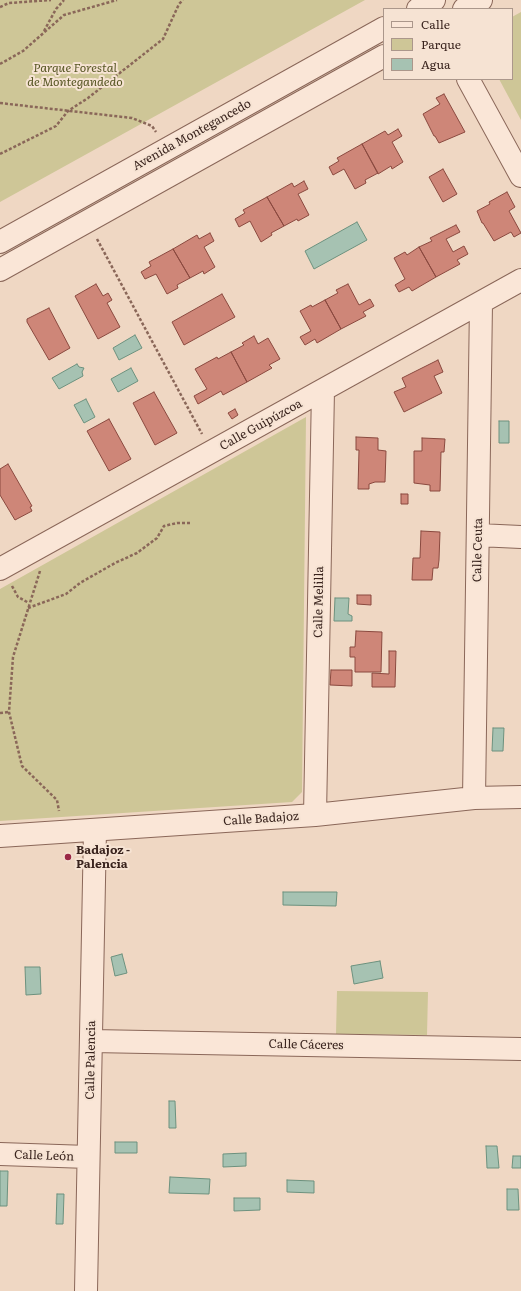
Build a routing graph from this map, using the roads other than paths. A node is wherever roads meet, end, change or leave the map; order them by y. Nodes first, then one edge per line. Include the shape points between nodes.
1 (481, 0) edge
2 (466, 8) edge
3 (383, 29) edge
4 (383, 57) edge
5 (469, 80) edge
6 (521, 176) edge
7 (0, 242) edge
8 (0, 270) edge
9 (521, 280) edge
10 (481, 303) junction
11 (323, 390) junction
12 (478, 536) junction
13 (521, 537) edge
14 (5, 576) edge
15 (521, 797) edge
16 (474, 798) junction
17 (315, 815) junction
18 (95, 830) junction
19 (0, 836) edge
20 (92, 1041) junction
21 (521, 1049) edge
22 (0, 1154) edge
23 (88, 1157) junction
24 (86, 1291) edge

1 - 2 street
3 - 7 street, Avenida Montegancedo
4 - 8 street, Avenida Montegancedo
5 - 6 street
9 - 10 street, Calle Guipúzcoa
10 - 11 street, Calle Guipúzcoa
10 - 12 street, Calle Ceuta
11 - 14 street, Calle Guipúzcoa via 52,541
11 - 17 street, Calle Melilla
12 - 13 street
12 - 16 street, Calle Ceuta
15 - 16 street, Calle Badajoz
16 - 17 street, Calle Badajoz
17 - 18 street, Calle Badajoz
18 - 19 street, Calle Badajoz
18 - 20 street, Calle Palencia
20 - 21 street, Calle Cáceres
20 - 23 street, Calle Palencia
22 - 23 street, Calle León
23 - 24 street, Calle Palencia

